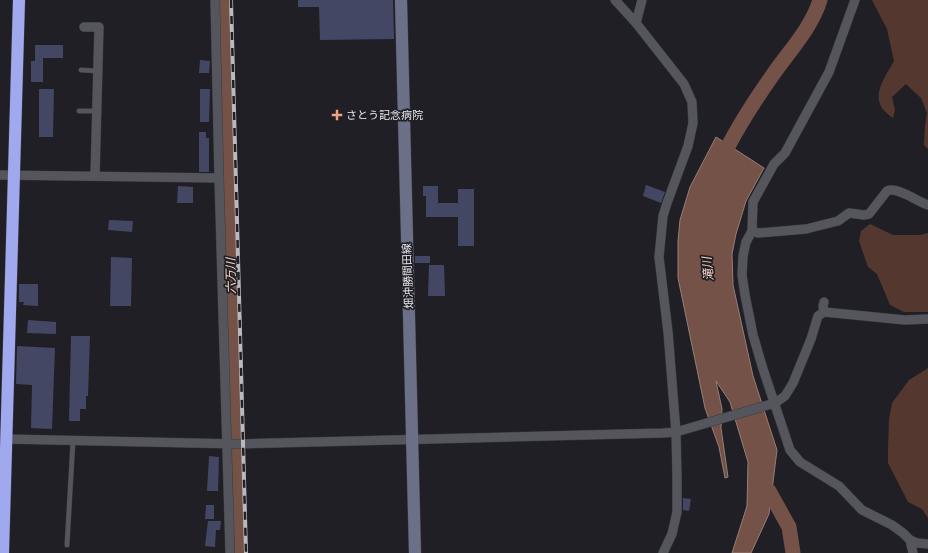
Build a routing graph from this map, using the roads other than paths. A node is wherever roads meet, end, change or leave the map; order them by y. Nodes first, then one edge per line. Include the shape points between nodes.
1 (19, 0) edge
2 (216, 0) edge
3 (401, 0) edge
4 (615, 0) edge
5 (642, 0) edge
6 (855, 0) edge
7 (636, 23) junction
8 (84, 27) dead end
9 (81, 70) dead end
10 (98, 71) junction
11 (79, 111) dead end
12 (97, 111) junction
13 (0, 175) edge
14 (14, 175) junction
15 (95, 176) junction
16 (219, 178) junction
17 (928, 204) edge
18 (752, 231) junction
19 (824, 302) dead end
20 (824, 312) junction
21 (928, 319) edge
22 (775, 403) junction
23 (676, 432) junction
24 (3, 439) edge
25 (413, 439) junction
26 (73, 441) junction
27 (227, 443) junction
28 (910, 540) junction
29 (928, 544) edge
30 (67, 545) dead end
31 (3, 553) edge
32 (230, 553) edge
33 (415, 553) edge
34 (663, 553) edge
35 (913, 553) edge

1 - 14 highway
2 - 16 street
3 - 25 main road, 畑沖勝間田線
4 - 7 street
5 - 7 street
6 - 18 street via 829,72 785,153 774,164 753,202
7 - 23 street via 684,84 692,102 694,123 663,216 658,257 668,332
8 - 10 street via 99,27
9 - 10 lane
10 - 12 street
11 - 12 lane
12 - 15 street
13 - 14 street
14 - 15 street
14 - 24 highway
15 - 16 street
16 - 27 street
17 - 18 street via 890,190 869,214 849,213 838,221 806,229 758,233
18 - 22 street via 746,242 742,275 755,342
19 - 20 street
20 - 21 street via 905,320
20 - 22 street via 818,316 812,339 793,383 785,396
22 - 23 street
22 - 28 street via 790,450 800,462 839,486 862,510 892,525
23 - 25 street
23 - 34 street via 677,512 672,534
24 - 26 street
24 - 31 highway
25 - 27 street
25 - 33 main road, 畑沖勝間田線
26 - 27 street
26 - 30 lane
27 - 32 street
28 - 29 street
28 - 35 street

